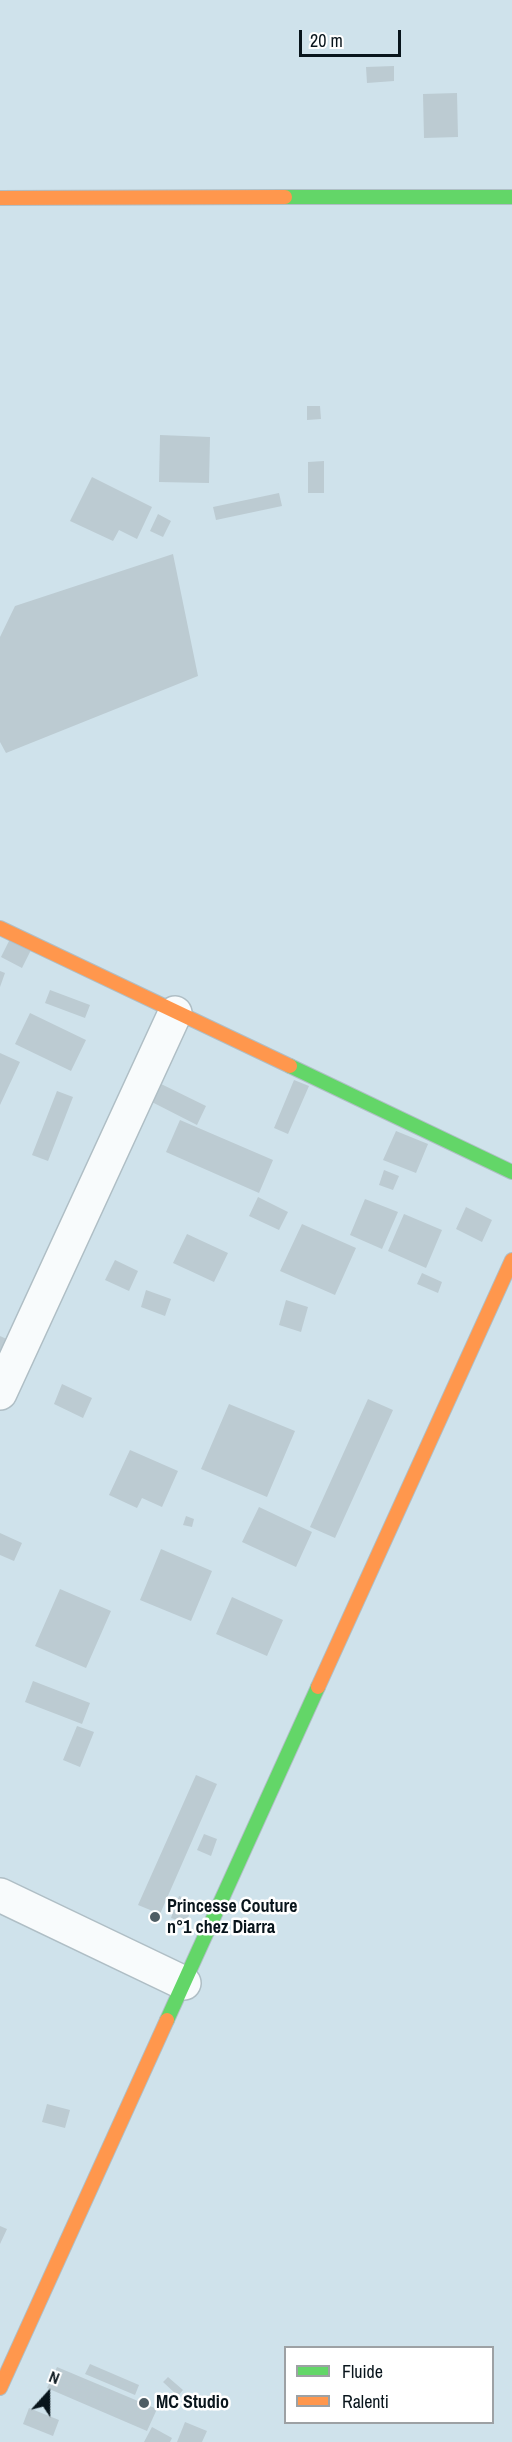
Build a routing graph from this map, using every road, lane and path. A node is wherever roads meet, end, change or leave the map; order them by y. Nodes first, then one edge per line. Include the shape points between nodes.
1 (512, 197) edge
2 (0, 198) edge
3 (0, 928) edge
4 (175, 1013) junction
5 (512, 1172) edge
6 (512, 1260) edge
7 (0, 1393) edge
8 (0, 1895) edge
9 (184, 1983) junction
10 (0, 2388) edge

1 - 2 street
3 - 4 street
4 - 5 street
4 - 7 street
6 - 9 street
8 - 9 street
9 - 10 street

